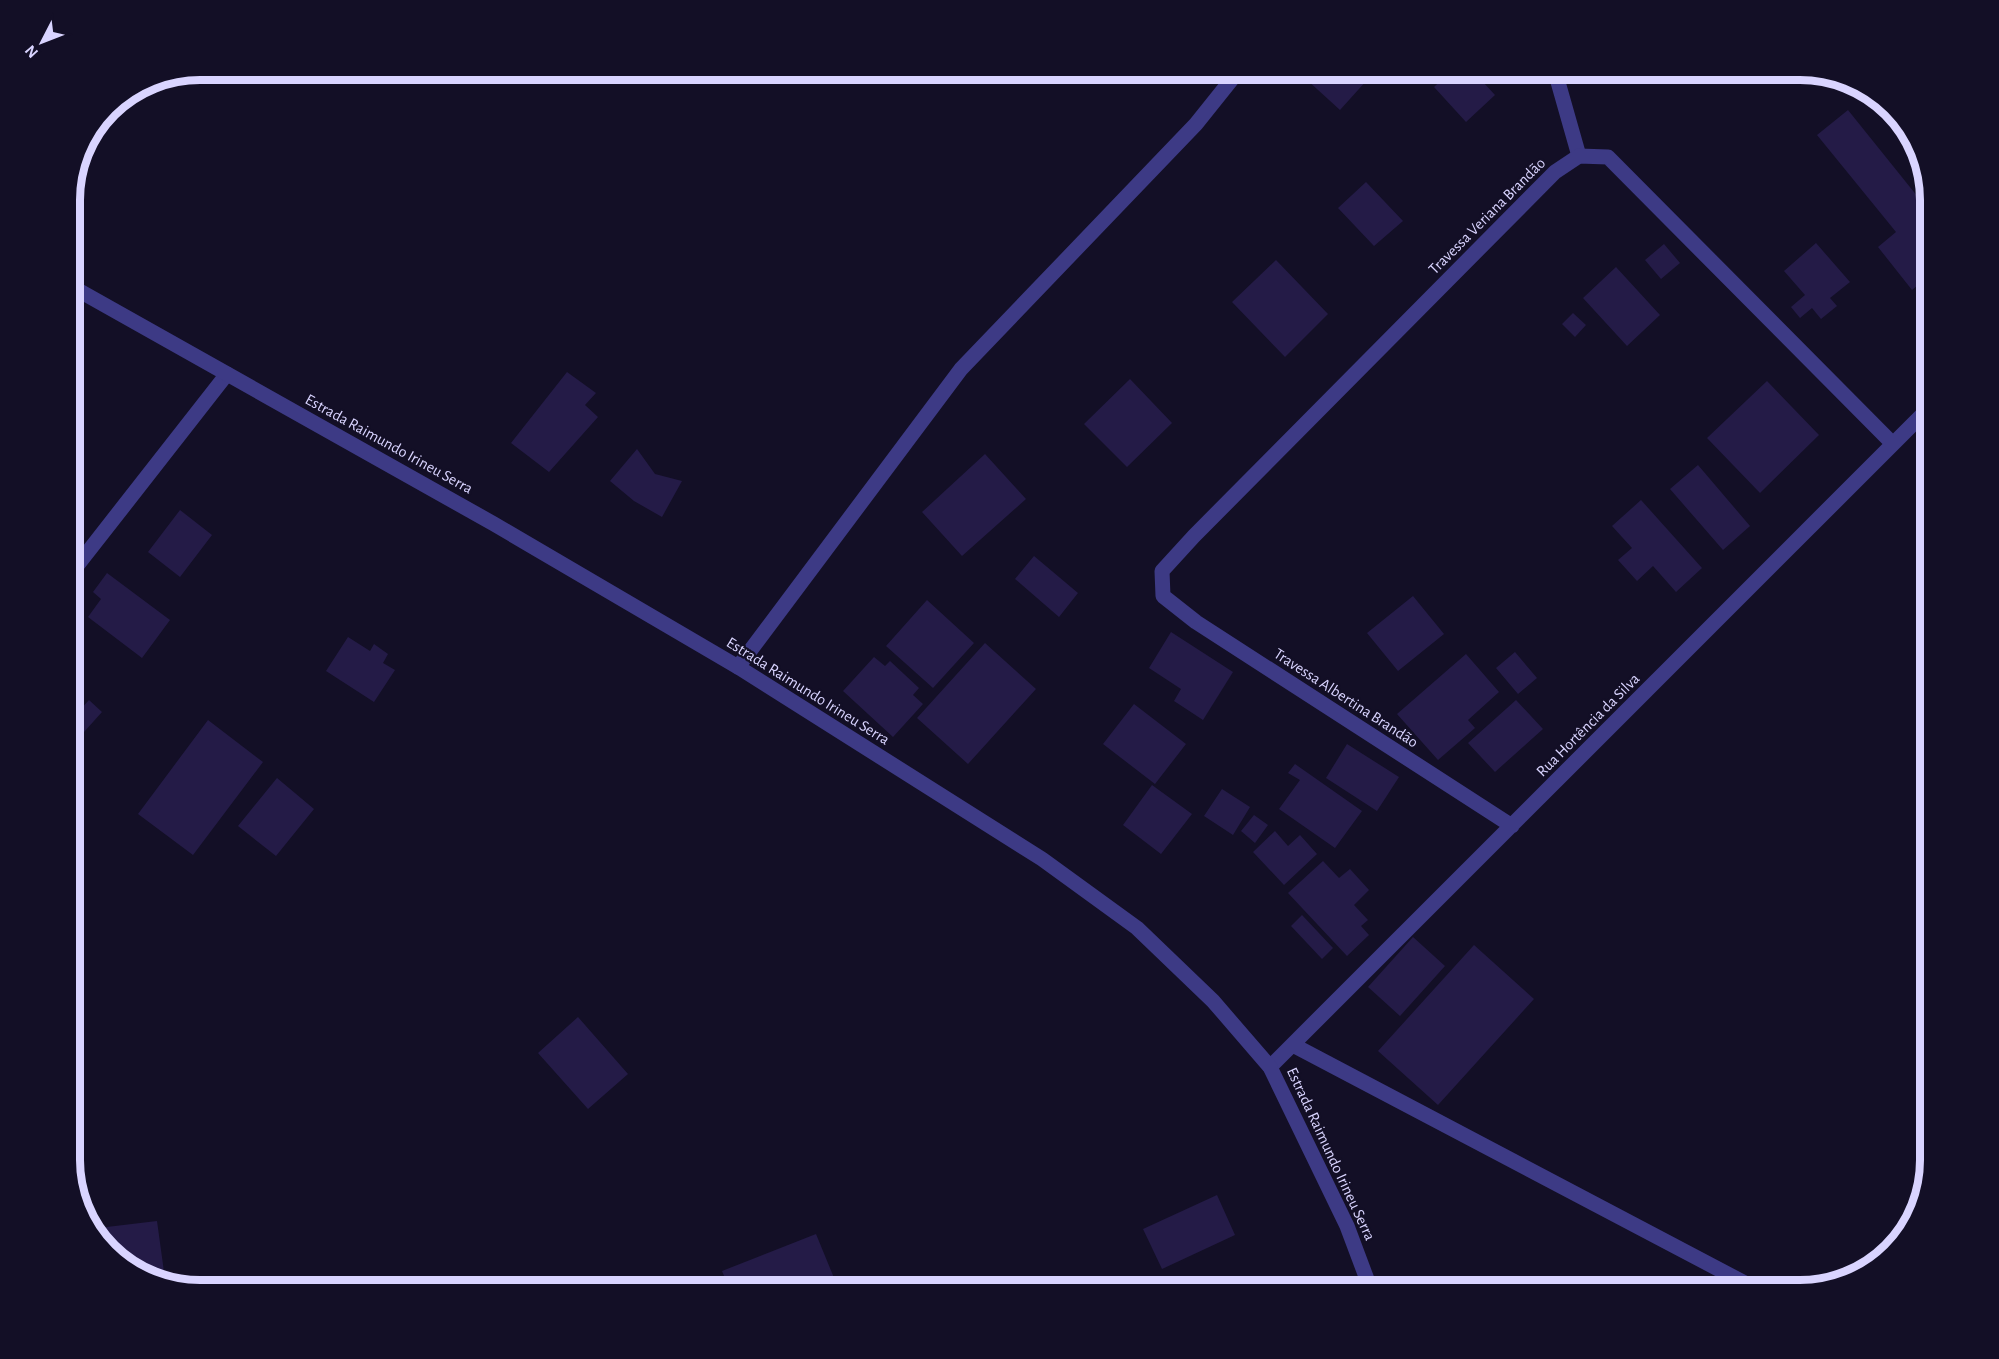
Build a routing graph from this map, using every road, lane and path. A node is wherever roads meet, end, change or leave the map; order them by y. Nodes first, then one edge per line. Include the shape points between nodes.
1 (1231, 80) edge
2 (1558, 82) dead end
3 (1579, 156) junction
4 (80, 291) edge
5 (227, 374) junction
6 (1920, 417) edge
7 (1893, 444) junction
8 (80, 562) edge
9 (1163, 596) joint
10 (738, 667) junction
11 (1512, 826) junction
12 (1293, 1045) junction
13 (1270, 1068) junction
14 (1367, 1280) edge
15 (1739, 1280) edge

1 - 10 street via 1196,124 962,369
2 - 3 street
3 - 7 street via 1608,157
3 - 9 street, Travessa Veriana Brandão via 1554,172 1194,536 1162,571
4 - 5 street, Estrada Raimundo Irineu Serra
5 - 8 street
5 - 10 street, Estrada Raimundo Irineu Serra
6 - 7 street, Rua Hortência da Silva
7 - 11 street, Rua Hortência da Silva
9 - 11 street, Travessa Albertina Brandão via 1197,622
10 - 13 street, Estrada Raimundo Irineu Serra via 1042,859 1137,928 1213,1001
11 - 12 street, Rua Hortência da Silva
12 - 13 street, Rua Hortência da Silva
12 - 15 street
13 - 14 street, Estrada Raimundo Irineu Serra via 1347,1226

